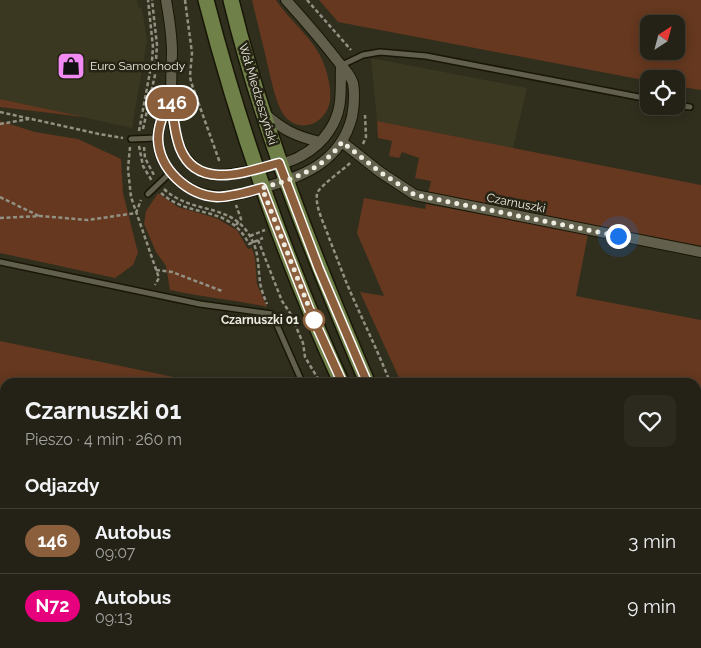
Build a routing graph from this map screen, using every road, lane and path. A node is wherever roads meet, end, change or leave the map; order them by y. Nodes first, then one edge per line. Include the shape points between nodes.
1 (166, 0) edge
2 (185, 0) edge
3 (206, 0) edge
4 (231, 0) edge
5 (286, 0) edge
6 (307, 0) edge
7 (356, 59) junction
8 (341, 66) junction
9 (640, 97) edge
10 (171, 98) junction
11 (685, 106) edge
12 (690, 107) dead end
13 (262, 111) junction
14 (365, 111) dead end
15 (0, 112) edge
16 (31, 119) junction
17 (0, 124) edge
18 (158, 138) junction
19 (131, 139) junction
20 (320, 142) junction
21 (342, 142) junction
22 (358, 154) junction
23 (279, 163) junction
24 (256, 169) junction
25 (172, 172) junction
26 (225, 175) junction
27 (285, 182) junction
28 (262, 188) junction
29 (148, 194) joint
30 (232, 196) junction
31 (0, 197) edge
32 (136, 212) junction
33 (40, 216) junction
34 (222, 217) dead end
35 (0, 218) edge
36 (236, 225) junction
37 (263, 238) dead end
38 (258, 240) junction
39 (701, 252) edge
40 (0, 262) edge
41 (156, 270) junction
42 (222, 291) dead end
43 (148, 294) junction
44 (300, 378) edge
45 (318, 378) edge
46 (340, 378) edge
47 (365, 378) edge
48 (388, 378) edge

1 - 10 street via 171,43
2 - 26 path via 192,53 191,82
3 - 24 main road, Wał Miedzeszyński
4 - 13 main road, Wał Miedzeszyński
5 - 8 street
6 - 7 path via 345,41
7 - 8 lane
7 - 9 lane via 380,52 426,56
8 - 20 street via 339,112
8 - 21 street via 353,82 354,96 350,124
10 - 18 street via 161,119
10 - 26 street via 184,156 204,173
11 - 12 lane
13 - 20 street via 289,132
13 - 23 main road, Wał Miedzeszyński
14 - 22 path via 366,137
15 - 16 path
16 - 17 path
16 - 19 path
18 - 19 lane
18 - 25 street via 162,156
19 - 32 path via 128,169
20 - 23 street via 299,158
21 - 22 street, Czarnuszki
21 - 27 street via 315,169
22 - 39 street, Czarnuszki via 415,195
22 - 48 path via 320,187 318,202 347,284
23 - 24 street
23 - 27 main road, Wał Miedzeszyński
24 - 26 street
24 - 28 main road, Wał Miedzeszyński
25 - 29 lane
25 - 30 street via 194,191
27 - 28 street
27 - 47 main road, Wał Miedzeszyński
28 - 30 street
28 - 46 main road, Wał Miedzeszyński
29 - 32 path via 140,201
30 - 36 path via 241,219
31 - 33 path
32 - 33 path via 88,220
32 - 41 path
33 - 35 path
34 - 36 path
36 - 38 path via 248,244
37 - 38 path
38 - 45 path via 303,343 305,357
40 - 43 lane
41 - 42 path via 172,272
41 - 43 path via 159,278
43 - 44 lane via 272,314

